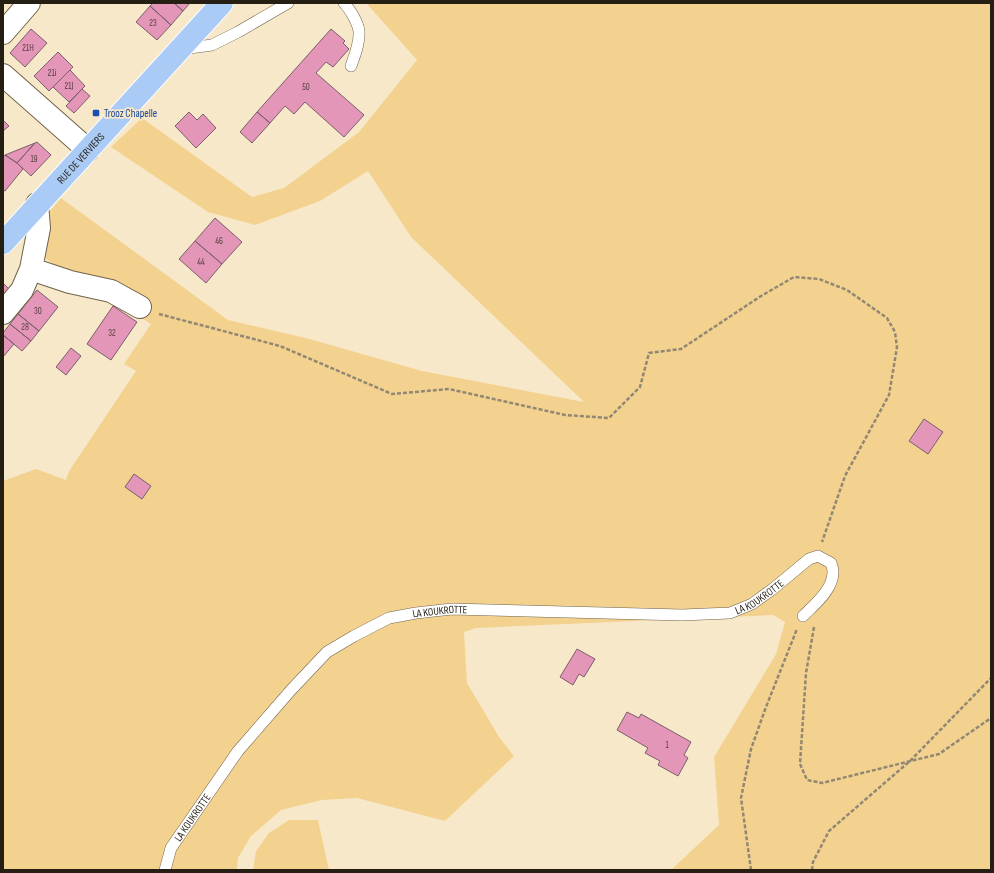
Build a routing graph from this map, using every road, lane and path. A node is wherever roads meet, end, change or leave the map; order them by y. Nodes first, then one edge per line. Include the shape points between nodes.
1 (29, 3) edge
2 (222, 3) edge
3 (288, 3) edge
4 (344, 3) edge
5 (3, 32) edge
6 (180, 49) junction
7 (351, 66) dead end
8 (3, 75) edge
9 (88, 150) junction
10 (37, 204) junction
11 (3, 243) edge
12 (31, 269) junction
13 (140, 307) joint
14 (3, 313) edge
15 (818, 556) junction
16 (818, 601) junction
17 (802, 616) joint
18 (991, 678) edge
19 (991, 718) edge
20 (910, 761) junction
21 (165, 870) edge
22 (751, 870) edge
23 (812, 870) edge

1 - 5 street
2 - 6 main road, RUE DE VERVIERS
3 - 6 lane via 212,45
4 - 7 lane via 350,9 359,31
6 - 9 main road, RUE DE VERVIERS
8 - 9 street
9 - 10 main road, RUE DE VERVIERS
10 - 11 main road, RUE DE VERVIERS
10 - 12 street via 39,228
12 - 13 street via 70,282 111,291
12 - 14 street via 22,290
13 - 15 path via 280,346 392,394 448,389 565,415 609,418 640,387 649,352 681,349 794,277 819,279 847,290 887,318 895,332 897,347 889,395 845,476
15 - 16 lane via 831,563 833,572 830,584
15 - 21 lane, LA KOUKROTTE via 809,559 752,604 730,613 682,615 452,609 389,618 327,652 292,690 238,751 171,848
16 - 17 lane
16 - 20 path via 805,681 800,764 807,780 822,783
17 - 22 path via 751,749 741,798
18 - 20 path
19 - 20 path via 939,754
20 - 23 path via 829,831

